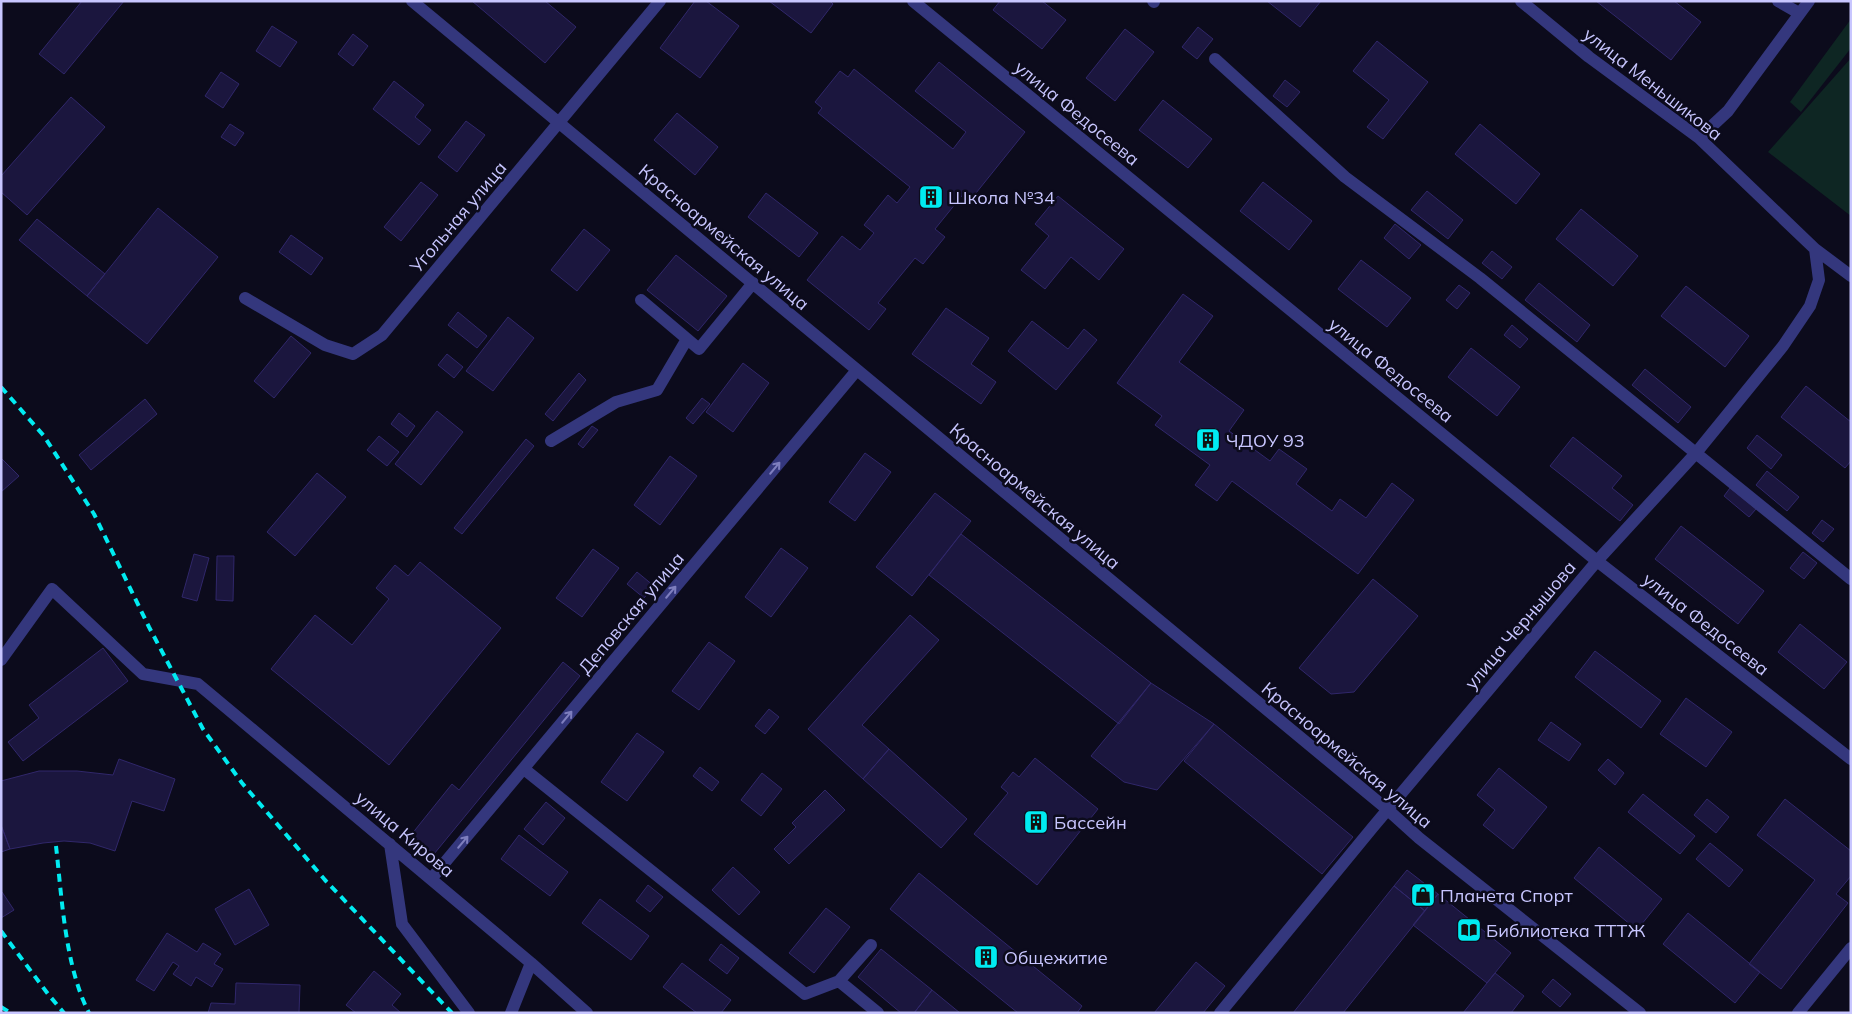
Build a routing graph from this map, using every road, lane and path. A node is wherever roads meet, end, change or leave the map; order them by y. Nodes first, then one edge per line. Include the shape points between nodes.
1 (412, 1) edge
2 (660, 1) edge
3 (913, 1) edge
4 (1522, 1) edge
5 (1778, 1) edge
6 (1809, 1) edge
7 (1799, 14) junction
8 (1215, 59) dead end
9 (559, 122) junction
10 (1699, 138) junction
11 (1815, 249) junction
12 (1851, 276) edge
13 (753, 283) junction
14 (246, 298) dead end
15 (640, 300) dead end
16 (687, 339) junction
17 (857, 370) junction
18 (551, 441) dead end
19 (1696, 453) junction
20 (1597, 561) junction
21 (1851, 579) edge
22 (1, 660) edge
23 (1851, 759) edge
24 (524, 769) junction
25 (1388, 810) junction
26 (390, 844) junction
27 (431, 879) junction
28 (870, 945) dead end
29 (1851, 948) edge
30 (531, 962) junction
31 (840, 981) junction
32 (468, 1013) edge
33 (511, 1013) edge
34 (587, 1013) edge
35 (878, 1013) edge
36 (1220, 1013) edge
37 (1640, 1013) edge
38 (1798, 1013) edge

1 - 9 street, Красноармейская улица
2 - 9 street, Угольная улица
3 - 20 street, улица Федосеева
4 - 10 street, улица Меньшикова via 1590,58
5 - 7 street
6 - 7 street
7 - 10 street via 1728,111
8 - 19 street via 1345,177 1480,278
9 - 13 street, Красноармейская улица
9 - 14 street, Угольная улица via 382,335 354,354 325,345
10 - 11 street, улица Меньшикова
11 - 12 street, улица Меньшикова
11 - 19 street, улица Чернышова via 1819,280 1810,306
13 - 16 street via 699,349
13 - 17 street, Красноармейская улица
15 - 16 street
16 - 18 street via 657,390 616,402
24 -> 17 street, Деповская улица
17 - 25 street, Красноармейская улица
19 - 20 street, улица Чернышова
19 - 21 street
20 - 23 street, улица Федосеева
20 - 25 street, улица Чернышова
22 - 26 street, улица Кирова via 52,590 143,674 198,684
27 -> 24 street, Деповская улица
24 - 31 street via 805,994
25 - 36 street, улица Чернышова
25 - 37 street, Красноармейская улица
26 - 27 street, улица Кирова
26 - 32 street via 402,924
27 - 30 street, улица Кирова
28 - 31 street
29 - 38 street
30 - 33 street
30 - 34 street, улица Кирова
31 - 35 street

